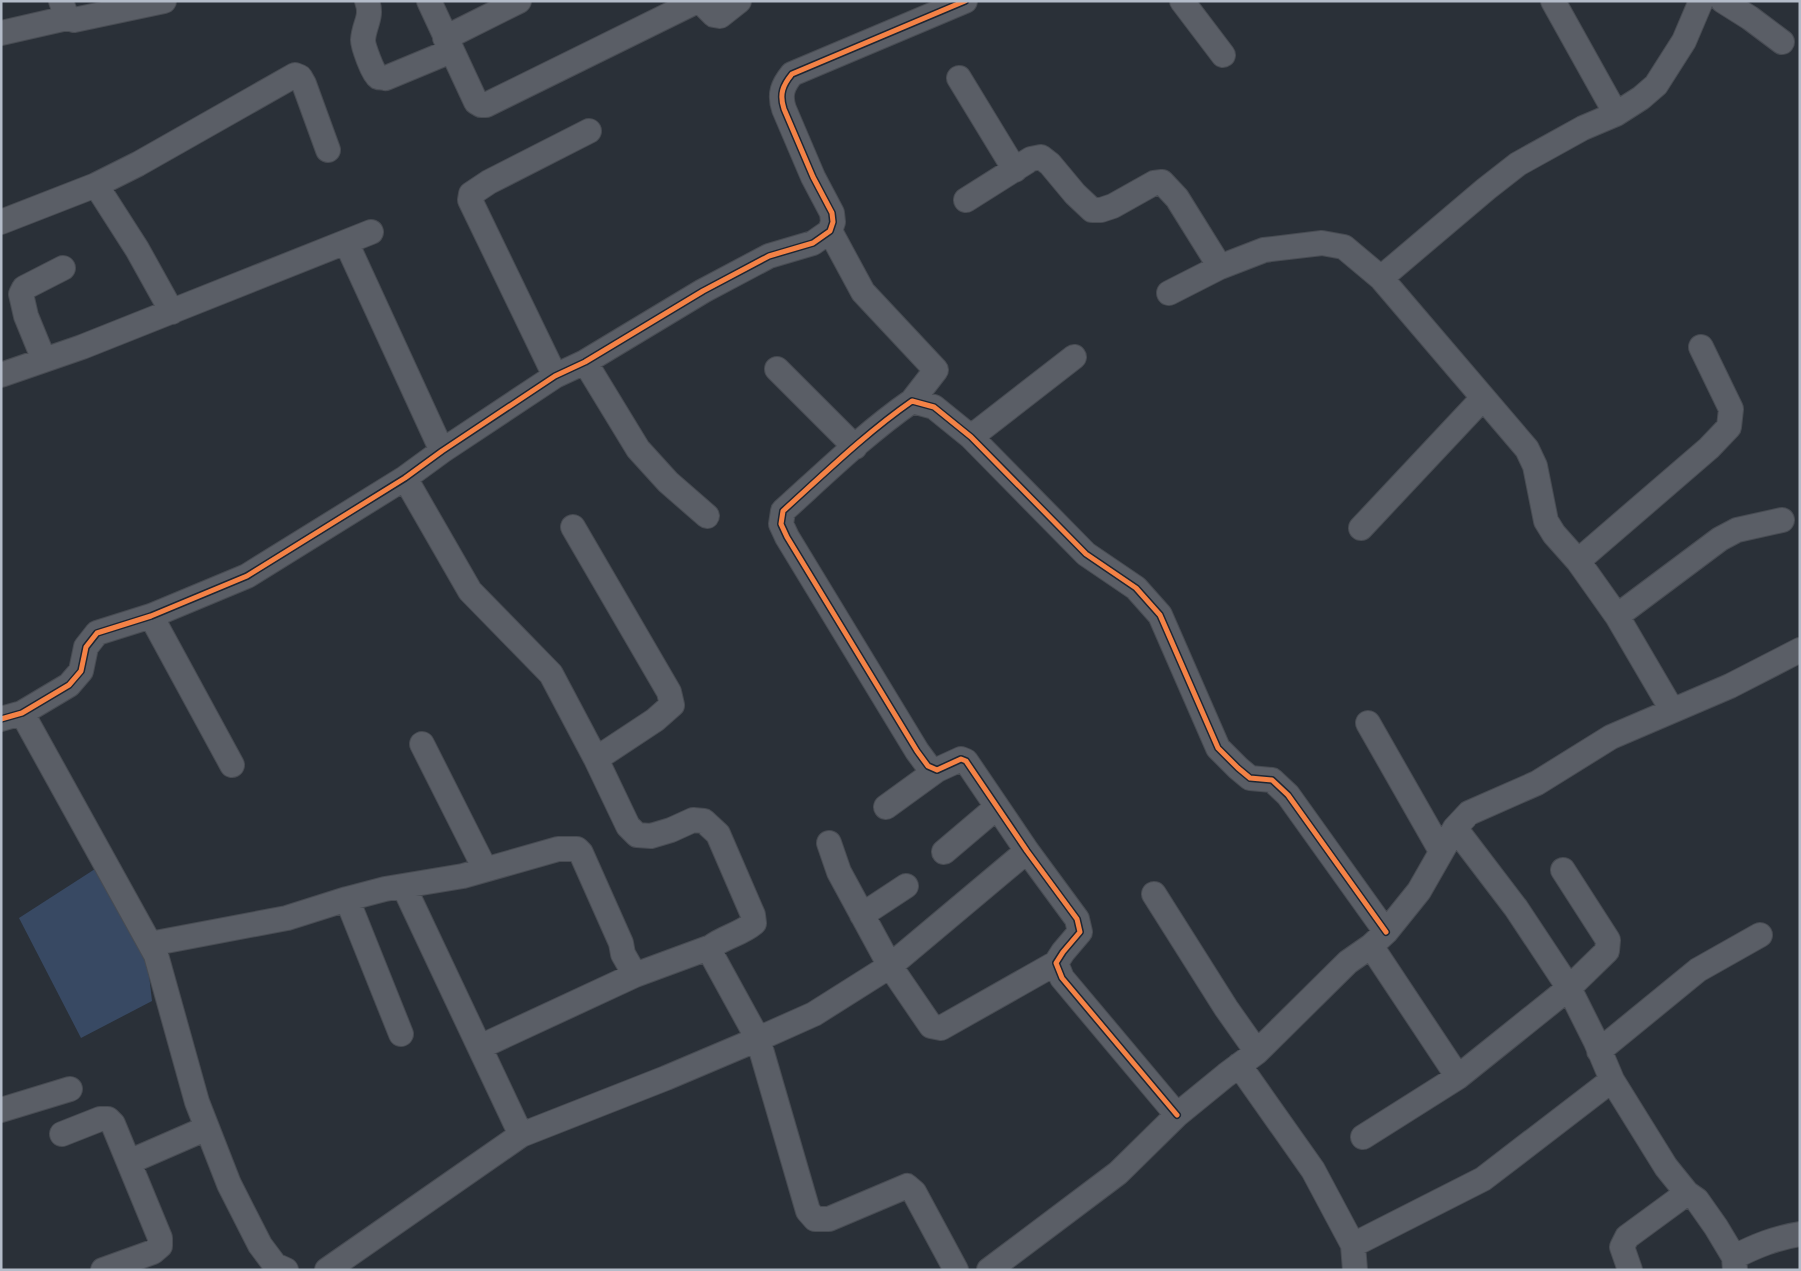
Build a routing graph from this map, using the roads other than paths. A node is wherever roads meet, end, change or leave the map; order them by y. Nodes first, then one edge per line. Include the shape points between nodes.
1 (164, 1) edge
2 (367, 1) edge
3 (429, 1) edge
4 (519, 1) edge
5 (739, 1) edge
6 (965, 1) edge
7 (1182, 1) edge
8 (1554, 1) edge
9 (1701, 1) edge
10 (1723, 1) edge
11 (64, 10) edge
12 (1, 33) edge
13 (1782, 42) dead end
14 (448, 44) junction
15 (1223, 55) dead end
16 (959, 78) dead end
17 (1616, 114) junction
18 (589, 131) dead end
19 (328, 150) dead end
20 (1014, 170) junction
21 (96, 185) junction
22 (966, 200) dead end
23 (1, 222) edge
24 (830, 231) junction
25 (371, 232) dead end
26 (346, 242) junction
27 (1220, 267) junction
28 (63, 268) dead end
29 (1381, 278) junction
30 (1169, 293) dead end
31 (172, 312) junction
32 (1701, 347) dead end
33 (1074, 357) dead end
34 (44, 360) junction
35 (585, 362) junction
36 (777, 369) dead end
37 (1, 375) edge
38 (556, 376) junction
39 (1483, 398) junction
40 (912, 401) junction
41 (971, 437) junction
42 (855, 447) junction
43 (442, 451) junction
44 (405, 478) junction
45 (707, 516) dead end
46 (1782, 520) dead end
47 (573, 527) dead end
48 (1362, 528) dead end
49 (1578, 562) junction
50 (151, 616) junction
51 (1617, 616) junction
52 (1800, 650) edge
53 (1672, 710) junction
54 (12, 716) edge
55 (1368, 723) dead end
56 (422, 744) dead end
57 (596, 759) junction
58 (232, 765) dead end
59 (937, 770) junction
60 (886, 807) dead end
61 (997, 807) junction
62 (1455, 828) junction
63 (829, 843) dead end
64 (1027, 851) junction
65 (1441, 851) junction
66 (944, 852) dead end
67 (486, 869) junction
68 (1563, 870) dead end
69 (906, 886) dead end
70 (404, 887) junction
71 (1154, 894) dead end
72 (347, 899) junction
73 (862, 915) junction
74 (1760, 935) dead end
75 (1378, 939) junction
76 (150, 944) junction
77 (711, 947) junction
78 (1056, 964) junction
79 (890, 966) junction
80 (635, 974) junction
81 (1569, 988) junction
82 (400, 1034) dead end
83 (758, 1039) junction
84 (480, 1047) junction
85 (1599, 1051) junction
86 (1248, 1059) junction
87 (1458, 1077) junction
88 (1612, 1080) junction
89 (70, 1088) dead end
90 (1, 1110) edge
91 (1177, 1115) junction
92 (207, 1128) junction
93 (62, 1134) dead end
94 (521, 1135) junction
95 (1363, 1137) dead end
96 (129, 1162) junction
97 (1687, 1193) junction
98 (1800, 1234) edge
99 (1353, 1245) junction
100 (1734, 1263) edge
101 (103, 1270) edge
102 (286, 1270) edge
103 (327, 1270) edge
104 (956, 1270) edge
105 (989, 1270) edge
106 (1355, 1270) edge
107 (1630, 1270) edge

1 - 11 street via 74,20
2 - 14 street via 370,15 364,29 363,44 374,74 379,77 386,78
3 - 14 street
4 - 14 street
5 - 14 street via 720,16 714,16 701,2 693,3 486,105 476,102
6 - 24 street via 792,74 783,85 780,100 832,213
7 - 15 street
8 - 17 street
9 - 17 street via 1684,41 1656,85
10 - 13 street
11 - 12 street
16 - 20 street
17 - 29 street via 1583,128 1518,164
18 - 38 street via 489,182 471,194 470,200
19 - 21 street via 304,84 295,75
20 - 22 street
20 - 27 street via 1031,159 1041,157 1092,210 1113,206 1154,183 1162,182 1177,198
21 - 23 street
21 - 31 street
24 - 35 street via 812,242 769,256 703,290
24 - 40 street via 863,292 936,370
25 - 26 street
26 - 31 street
26 - 43 street
27 - 29 street via 1264,250 1322,243 1344,247
27 - 30 street
28 - 34 street via 24,288 21,294 26,316
29 - 39 street
31 - 34 street
32 - 49 street via 1731,409 1729,427
33 - 41 street
34 - 37 street
35 - 38 street
35 - 45 street via 638,449 668,482
36 - 42 street
38 - 43 street
39 - 48 street
39 - 49 street via 1526,449 1535,466 1546,521
40 - 41 street via 934,407
40 - 42 street
41 - 75 street via 1086,554 1136,588 1160,615 1218,748 1250,778 1272,780 1288,795
42 - 59 street via 783,511 782,524 916,751 928,766
43 - 44 street
44 - 50 street via 247,576
44 - 57 street via 470,591 551,674
46 - 51 street via 1737,530 1720,539
47 - 57 street via 669,692 672,705 656,720
49 - 51 street
50 - 54 street via 97,633 86,647 81,671 69,685
50 - 58 street
51 - 53 street
52 - 53 street via 1730,686
53 - 62 street via 1611,737 1537,783 1469,813
54 - 76 street
55 - 65 street
56 - 67 street
57 - 77 street via 628,826 637,835 651,836 694,820 704,821 718,834 754,915 754,923
59 - 60 street
59 - 61 street via 961,759 966,761
61 - 64 street
61 - 66 street
62 - 65 street
62 - 81 street via 1516,908
63 - 73 street via 839,872
64 - 78 street via 1077,919 1080,932
64 - 79 street
65 - 75 street via 1419,891
67 - 70 street
67 - 80 street via 558,849 577,848 622,943 623,954
68 - 81 street via 1608,940 1607,951
69 - 73 street
70 - 72 street
70 - 84 street
71 - 86 street via 1226,1008
72 - 76 street via 288,918
72 - 82 street
73 - 79 street
74 - 85 street via 1698,970
75 - 86 street via 1348,962
75 - 87 street
76 - 92 street
77 - 80 street
77 - 83 street via 713,957
78 - 79 street via 941,1028 931,1026 924,1018
78 - 91 street via 1062,978
79 - 83 street via 814,1014
80 - 84 street
81 - 85 street
81 - 87 street
83 - 94 street
83 - 104 street via 808,1211 815,1219 829,1220 908,1186
84 - 94 street
85 - 88 street
86 - 91 street
86 - 99 street
87 - 95 street
88 - 97 street via 1666,1167
88 - 99 street via 1483,1179
89 - 90 street
91 - 105 street via 1118,1173
92 - 96 street
92 - 102 street via 229,1184 260,1245 275,1265
93 - 96 street via 108,1119
94 - 103 street
96 - 101 street via 160,1238 160,1246 153,1252
97 - 100 street via 1697,1200 1716,1227
97 - 107 street via 1627,1237 1622,1247
98 - 100 street via 1761,1243
99 - 106 street

